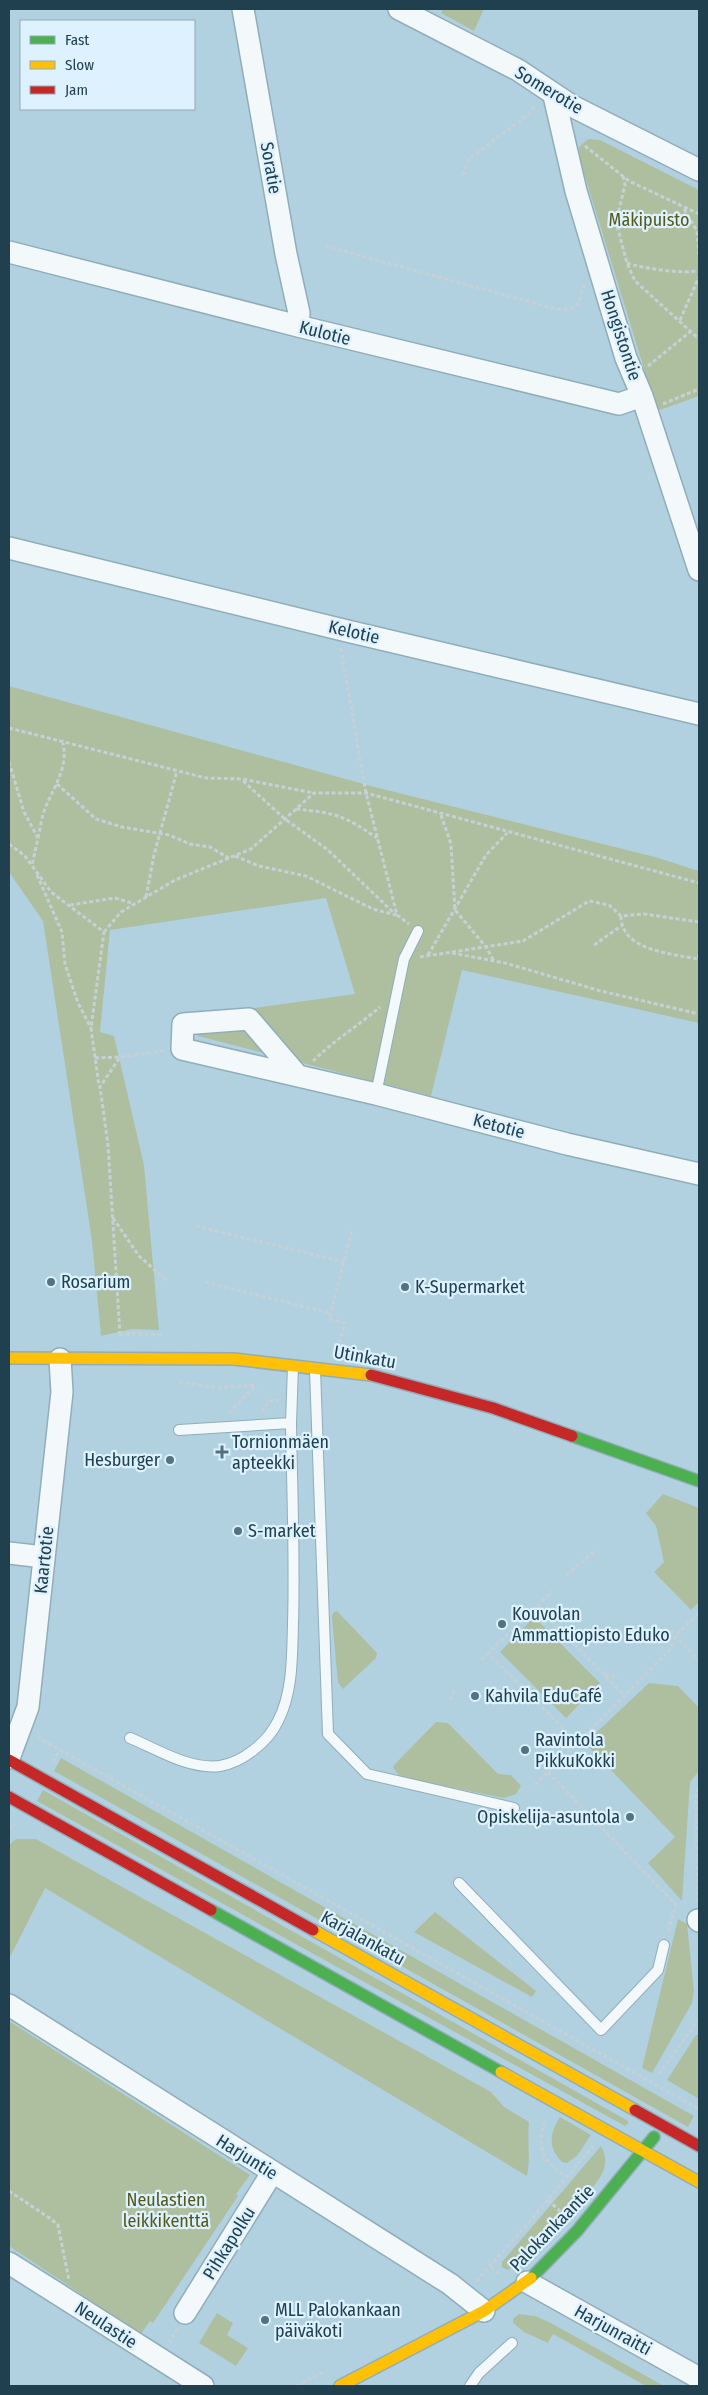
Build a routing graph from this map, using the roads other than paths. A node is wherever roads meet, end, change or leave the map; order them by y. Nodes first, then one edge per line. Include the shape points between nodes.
1 (243, 9) edge
2 (399, 9) edge
3 (550, 93) junction
4 (699, 170) edge
5 (9, 252) edge
6 (298, 326) junction
7 (644, 402) junction
8 (9, 548) edge
9 (699, 570) edge
10 (699, 714) edge
11 (418, 932) road end
12 (298, 1076) junction
13 (376, 1094) junction
14 (699, 1174) edge
15 (9, 1358) edge
16 (60, 1359) junction
17 (293, 1364) junction
18 (315, 1367) junction
19 (291, 1423) junction
20 (179, 1430) dead end
21 (699, 1481) edge
22 (9, 1553) edge
23 (44, 1557) junction
24 (130, 1738) dead end
25 (9, 1759) edge
26 (9, 1797) edge
27 (514, 1808) dead end
28 (459, 1883) dead end
29 (664, 1945) road end
30 (9, 2005) edge
31 (663, 2126) junction
32 (699, 2146) edge
33 (642, 2151) junction
34 (272, 2173) junction
35 (699, 2182) edge
36 (9, 2263) edge
37 (527, 2282) junction
38 (484, 2311) junction
39 (185, 2313) dead end
40 (512, 2343) dead end
41 (699, 2378) edge
42 (203, 2386) edge
43 (340, 2386) edge
44 (470, 2386) edge

1 - 6 street, Soratie via 299,313
2 - 3 street, Somerotie via 518,70
3 - 4 street, Somerotie
3 - 7 street, Hongistontie via 626,358
5 - 6 street, Kulotie
6 - 7 street, Kulotie via 619,404
7 - 9 street, Hongistontie
8 - 10 street, Kelotie
11 - 13 lane via 404,959
12 - 12 street, Ketotie via 249,1019 183,1024 182,1048
12 - 13 street, Ketotie
13 - 14 street, Ketotie via 567,1144
15 - 16 main road, Utinkatu
16 - 17 main road, Utinkatu via 234,1359
16 - 23 street, Kaartotie via 62,1392
17 - 18 main road, Utinkatu
17 - 19 lane
18 - 21 main road, Utinkatu via 376,1376 440,1391
18 - 27 lane via 328,1734 367,1774
19 - 20 lane
19 - 24 lane via 294,1595 291,1671 278,1723 258,1746 237,1761 218,1766 195,1765
22 - 23 street
23 - 25 street, Kaartotie via 28,1707
25 - 31 main road, Karjalankatu
26 - 33 main road
28 - 29 lane via 601,2030 658,1970
30 - 34 street, Harjuntie
31 - 32 main road, Karjalankatu
31 - 33 main road, Palokankaantie
33 - 35 main road
33 - 37 main road, Palokankaantie via 577,2231
34 - 38 street, Harjuntie via 456,2288
34 - 39 street, Pihkapolku
36 - 42 street, Neulastie
37 - 38 main road, Palokankaantie
37 - 41 street, Harjunraitti
38 - 43 main road, Palokankaantie
40 - 44 lane via 478,2373

